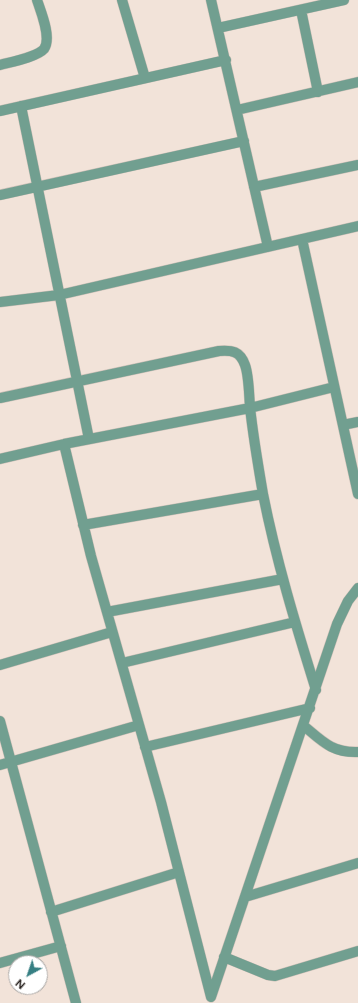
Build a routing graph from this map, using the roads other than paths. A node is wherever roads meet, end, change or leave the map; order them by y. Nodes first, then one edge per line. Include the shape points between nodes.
1 (37, 0) edge
2 (122, 0) edge
3 (211, 0) edge
4 (344, 0) edge
5 (301, 10) junction
6 (218, 28) junction
7 (226, 60) junction
8 (0, 65) edge
9 (146, 78) junction
10 (358, 82) edge
11 (318, 92) junction
12 (21, 106) junction
13 (237, 110) junction
14 (0, 111) edge
15 (244, 141) junction
16 (358, 165) edge
17 (254, 187) junction
18 (37, 188) junction
19 (0, 195) edge
20 (358, 226) edge
21 (302, 239) junction
22 (268, 247) junction
23 (59, 295) junction
24 (0, 302) edge
25 (77, 382) junction
26 (334, 387) junction
27 (0, 398) edge
28 (250, 408) junction
29 (358, 422) edge
30 (343, 425) junction
31 (89, 439) junction
32 (64, 444) junction
33 (0, 459) edge
34 (263, 494) junction
35 (358, 494) edge
36 (83, 526) junction
37 (283, 578) junction
38 (358, 588) edge
39 (107, 612) junction
40 (295, 622) junction
41 (112, 632) junction
42 (122, 663) junction
43 (0, 665) edge
44 (316, 690) junction
45 (310, 708) junction
46 (0, 721) edge
47 (139, 725) junction
48 (304, 726) junction
49 (145, 747) junction
50 (358, 752) edge
51 (11, 762) junction
52 (0, 765) edge
53 (358, 863) edge
54 (179, 872) junction
55 (245, 897) junction
56 (52, 912) junction
57 (61, 946) junction
58 (358, 951) edge
59 (224, 958) junction
60 (0, 963) edge
61 (210, 1000) edge
62 (76, 1003) edge

1 - 8 street via 46,30 47,40 44,49 35,55
2 - 9 street
3 - 6 street
4 - 5 street
5 - 6 street
5 - 11 street
6 - 7 street
7 - 9 street
7 - 13 street
9 - 12 street
10 - 11 street
11 - 13 street
12 - 14 street
12 - 18 street
13 - 15 street
15 - 17 street
15 - 18 street
16 - 17 street
17 - 22 street
18 - 19 street
18 - 23 street
20 - 21 street
21 - 22 street
21 - 26 street
22 - 23 street
23 - 24 street
23 - 25 street
25 - 27 street
25 - 28 street via 219,351 236,351 246,367
25 - 31 street
26 - 28 street
26 - 30 street
28 - 31 street
28 - 34 street
29 - 30 street
30 - 35 street
31 - 32 street
32 - 33 street
32 - 36 street
34 - 36 street
34 - 37 street
36 - 39 street
37 - 39 street
37 - 40 street
38 - 44 street via 348,601 337,624
39 - 41 street
40 - 42 street
40 - 44 street
41 - 42 street
41 - 43 street
42 - 47 street
44 - 45 street
45 - 48 street
45 - 49 street
46 - 51 street
47 - 49 street
47 - 51 street
48 - 50 street via 326,745 338,750
48 - 55 street
49 - 54 street
51 - 52 street
51 - 56 street
53 - 55 street
54 - 56 street
54 - 61 street
55 - 59 street
56 - 57 street
57 - 60 street
57 - 62 street
58 - 59 street via 275,976
59 - 61 street

